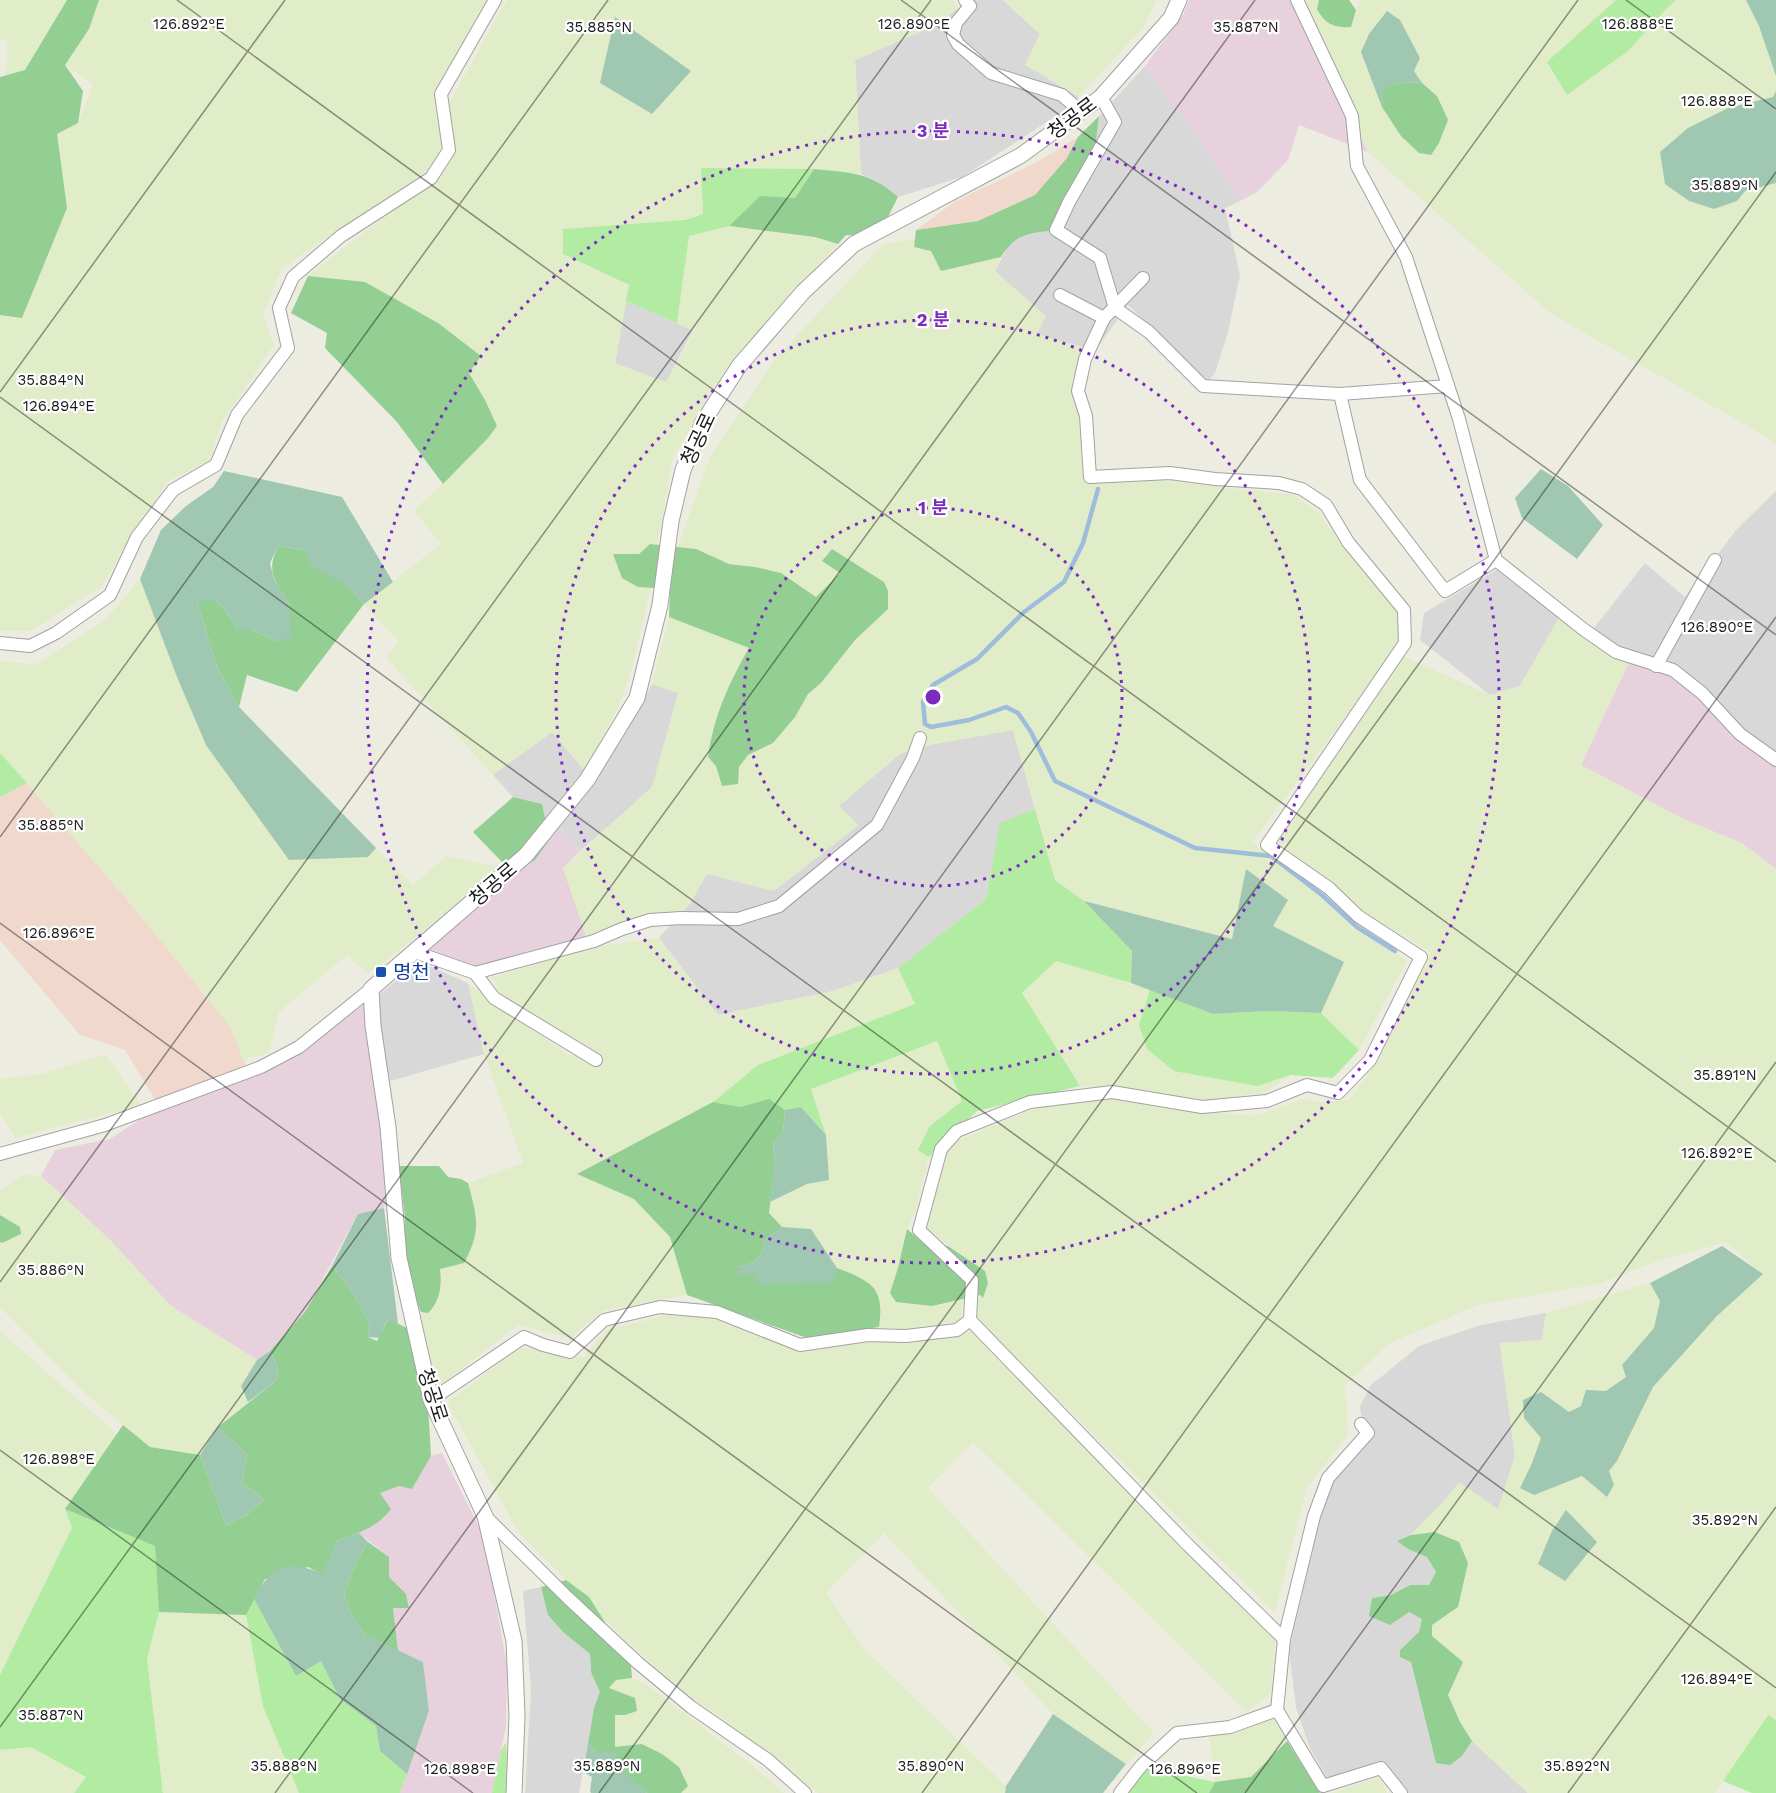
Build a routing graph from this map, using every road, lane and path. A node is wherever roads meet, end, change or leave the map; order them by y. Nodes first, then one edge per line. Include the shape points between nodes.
1 (495, 0) edge
2 (965, 0) edge
3 (1179, 0) edge
4 (1297, 0) edge
5 (1101, 97) junction
6 (1081, 112) junction
7 (1143, 278) dead end
8 (1060, 295) dead end
9 (1115, 308) junction
10 (1104, 318) junction
11 (1448, 386) junction
12 (1340, 394) junction
13 (1496, 560) junction
14 (1715, 560) dead end
15 (0, 643) edge
16 (1656, 666) junction
17 (920, 738) dead end
18 (1776, 760) edge
19 (415, 952) junction
20 (475, 973) junction
21 (371, 989) junction
22 (596, 1060) dead end
23 (0, 1154) edge
24 (970, 1320) junction
25 (430, 1400) junction
26 (1361, 1424) dead end
27 (485, 1516) junction
28 (1284, 1639) junction
29 (1277, 1710) junction
30 (514, 1793) edge
31 (805, 1793) edge
32 (1120, 1793) edge
33 (1401, 1793) edge

1 - 15 street via 441,94 449,150 431,178 341,236 293,278 279,308 288,348 237,415 216,465 172,490 137,537 110,595 56,633 30,646
2 - 6 street via 970,6 956,23 953,35 958,44 991,73 1062,95
3 - 5 street, 청공로 via 1171,18
4 - 11 street via 1352,116 1357,166 1406,257
5 - 6 street, 청공로
5 - 9 street via 1115,122 1056,230 1100,258
6 - 19 street, 청공로 via 1020,156 855,244 803,292 739,366 703,422 683,470 670,521 660,604 637,698 587,780 526,855
7 - 9 street
8 - 10 street
9 - 10 street
9 - 12 street via 1149,332 1203,386
10 - 24 street via 1085,359 1078,391 1086,416 1090,477 1170,473 1279,483 1302,489 1326,505 1348,542 1404,610 1405,643 1268,845 1329,888 1358,916 1421,957 1370,1060 1338,1093 1307,1084 1267,1101 1202,1107 1112,1092 1030,1102 957,1131 941,1149 919,1230 972,1280
11 - 12 street
11 - 13 street
12 - 13 street via 1360,480 1445,591
13 - 16 street via 1616,652
14 - 16 street
16 - 18 street via 1673,670 1702,693 1740,734
17 - 20 street via 877,825 779,906 738,919 650,920 594,941
19 - 20 street
19 - 21 street, 청공로
20 - 22 street via 494,998
21 - 23 street, 청공로 via 298,1047 261,1067 105,1125
21 - 25 street, 청공로 via 399,1258
24 - 25 street via 957,1330 906,1336 868,1335 800,1346 717,1311 660,1308 604,1320 570,1352 524,1337
24 - 28 street
25 - 27 street, 청공로
26 - 28 street via 1368,1433 1328,1478 1314,1516
27 - 30 street, 청공로 via 514,1641
27 - 31 street via 638,1663 691,1707 768,1760
28 - 29 street
29 - 32 street via 1230,1727 1177,1733 1141,1766
29 - 33 street via 1323,1786 1381,1768

